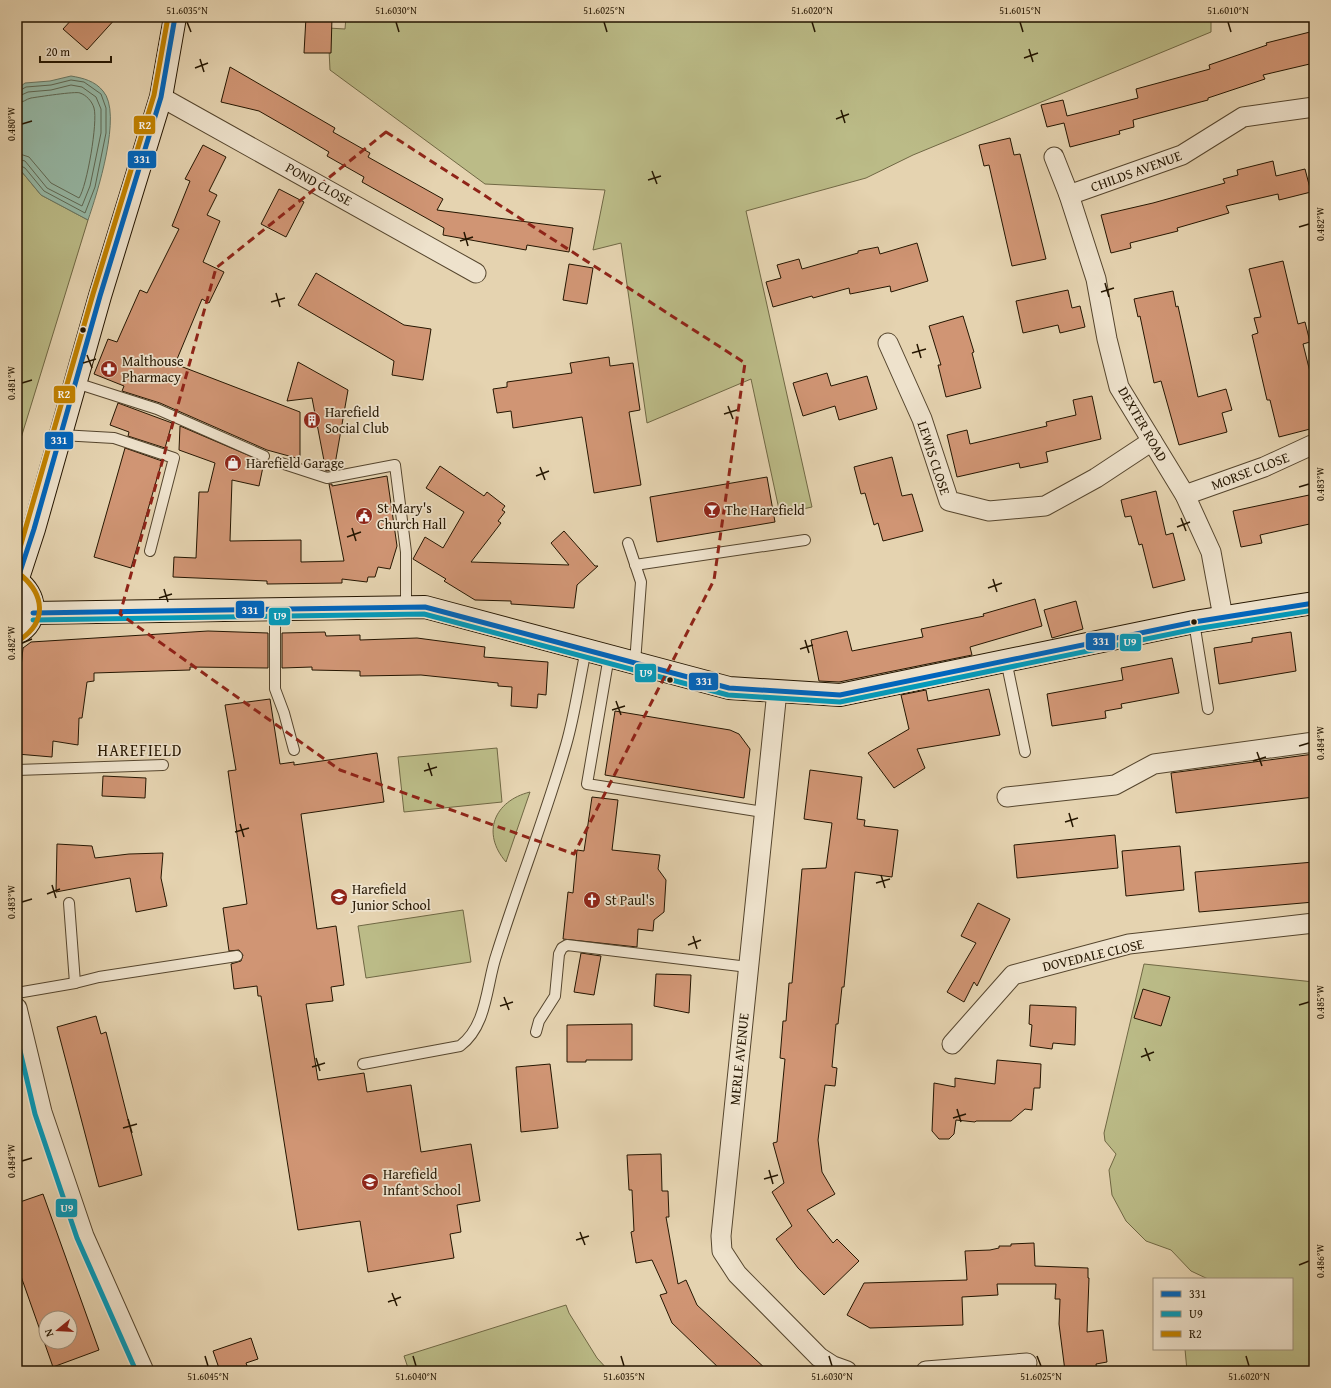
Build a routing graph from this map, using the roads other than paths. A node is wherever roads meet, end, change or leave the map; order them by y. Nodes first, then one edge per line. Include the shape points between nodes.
1 (174, 17) edge
2 (161, 97) junction
3 (1314, 108) edge
4 (1054, 157) dead end
5 (1069, 195) junction
6 (476, 273) dead end
7 (888, 343) dead end
8 (76, 383) junction
9 (61, 435) junction
10 (1152, 441) junction
11 (1314, 444) edge
12 (264, 456) dead end
13 (281, 463) dead end
14 (1185, 496) junction
15 (805, 540) dead end
16 (628, 543) dead end
17 (150, 551) dead end
18 (635, 565) junction
19 (17, 581) edge
20 (1314, 603) edge
21 (406, 607) junction
22 (276, 609) junction
23 (33, 613) junction
24 (1223, 617) junction
25 (1194, 622) junction
26 (17, 633) edge
27 (586, 650) junction
28 (609, 656) junction
29 (1006, 660) junction
30 (635, 663) junction
31 (777, 691) junction
32 (1208, 709) dead end
33 (1314, 742) edge
34 (294, 750) dead end
35 (1025, 752) dead end
36 (163, 765) dead end
37 (17, 770) edge
38 (1007, 798) dead end
39 (763, 812) junction
40 (69, 903) dead end
41 (1314, 923) edge
42 (237, 956) dead end
43 (748, 967) junction
44 (75, 983) junction
45 (17, 993) edge
46 (17, 1008) edge
47 (536, 1032) dead end
48 (952, 1044) dead end
49 (363, 1064) dead end
50 (1027, 1363) dead end
51 (144, 1371) edge
52 (848, 1371) edge
53 (926, 1371) edge

1 - 2 street
2 - 6 street, POND CLOSE
2 - 8 street
3 - 5 street, CHILDS AVENUE via 1243,117 1182,155
4 - 5 street, DEXTER ROAD
5 - 10 street, DEXTER ROAD via 1096,280 1119,387
7 - 10 street, LEWIS CLOSE via 922,419 949,501 989,511 1045,506 1096,478
8 - 9 street
8 - 12 lane via 157,410
9 - 17 lane via 114,438 174,458
9 - 19 street
10 - 14 street, DEXTER ROAD
11 - 14 street, MORSE CLOSE via 1264,467
13 - 21 lane via 327,478 395,465 406,552
14 - 24 street, DEXTER ROAD via 1211,552
15 - 18 lane
16 - 18 lane
18 - 30 lane via 641,582
19 - 23 street via 30,595 34,604
20 - 24 street
21 - 22 street
21 - 27 street via 425,607
22 - 23 street
22 - 34 lane via 275,690
23 - 26 street via 25,628
24 - 25 street
25 - 29 street
25 - 32 lane
27 - 28 street
27 - 49 lane via 567,743 555,784 496,954 479,1023 471,1038 460,1046
28 - 30 street
28 - 39 lane via 587,784
29 - 31 street via 840,695
29 - 35 lane
30 - 31 street via 729,688
31 - 39 street, MERLE AVENUE
33 - 38 street via 1154,764 1115,785
36 - 37 lane
39 - 43 street, MERLE AVENUE
40 - 44 lane
41 - 48 street, DOVEDALE CLOSE via 1129,944 1013,975
42 - 44 lane
43 - 47 lane via 567,944 559,954 555,996 539,1021
43 - 52 street, MERLE AVENUE via 721,1236 722,1251 737,1274 819,1357 833,1366
44 - 45 lane
46 - 51 street via 42,1112 84,1236
50 - 53 street

